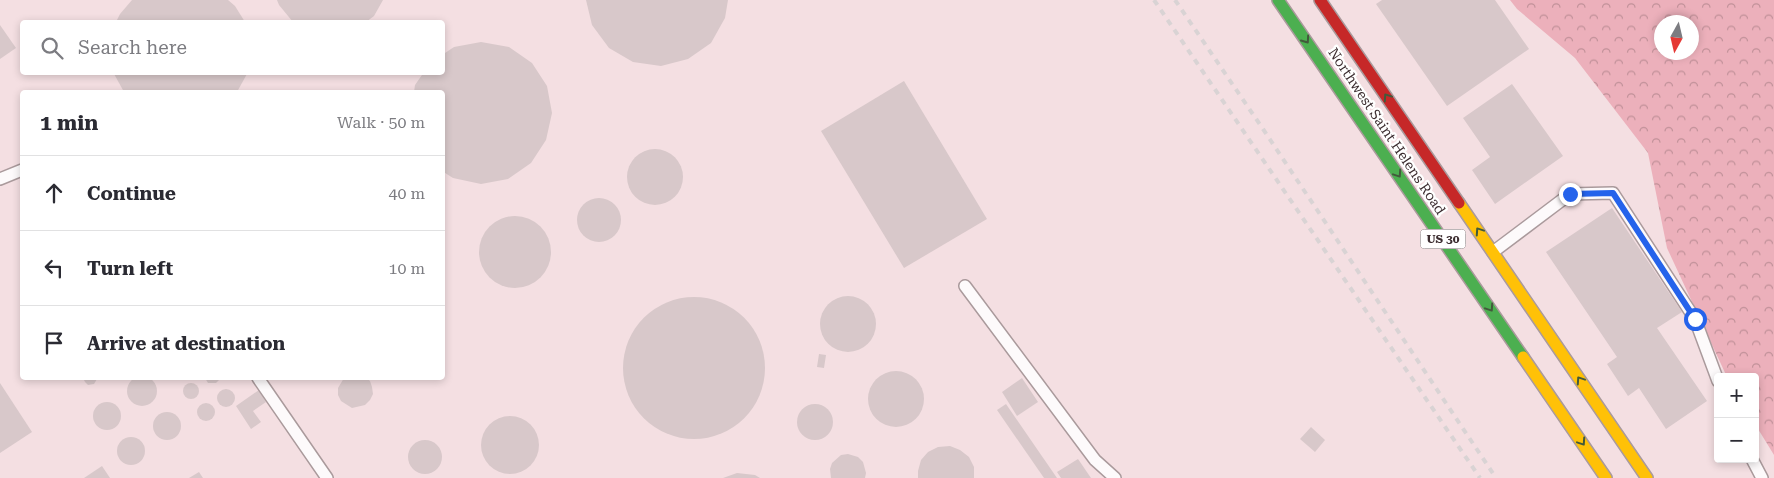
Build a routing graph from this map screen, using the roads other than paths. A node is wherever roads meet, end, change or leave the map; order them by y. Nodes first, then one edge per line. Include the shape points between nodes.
1 (1278, 0) edge
2 (1320, 0) edge
3 (20, 171) edge
4 (0, 179) edge
5 (1493, 252) junction
6 (965, 286) dead end
7 (1715, 373) edge
8 (259, 380) edge
9 (1754, 463) edge
10 (327, 478) edge
11 (1115, 478) edge
12 (1606, 478) edge
13 (1648, 478) edge
14 (1762, 478) edge

1 -> 12 highway, Northwest Saint Helens Road / US 30
5 -> 2 highway, Northwest Saint Helens Road / US 30
3 - 4 lane
5 - 7 lane via 1570,194 1613,193 1695,319
13 -> 5 highway, Northwest Saint Helens Road / US 30
6 - 11 lane via 1096,460
8 - 10 lane
9 - 14 lane

